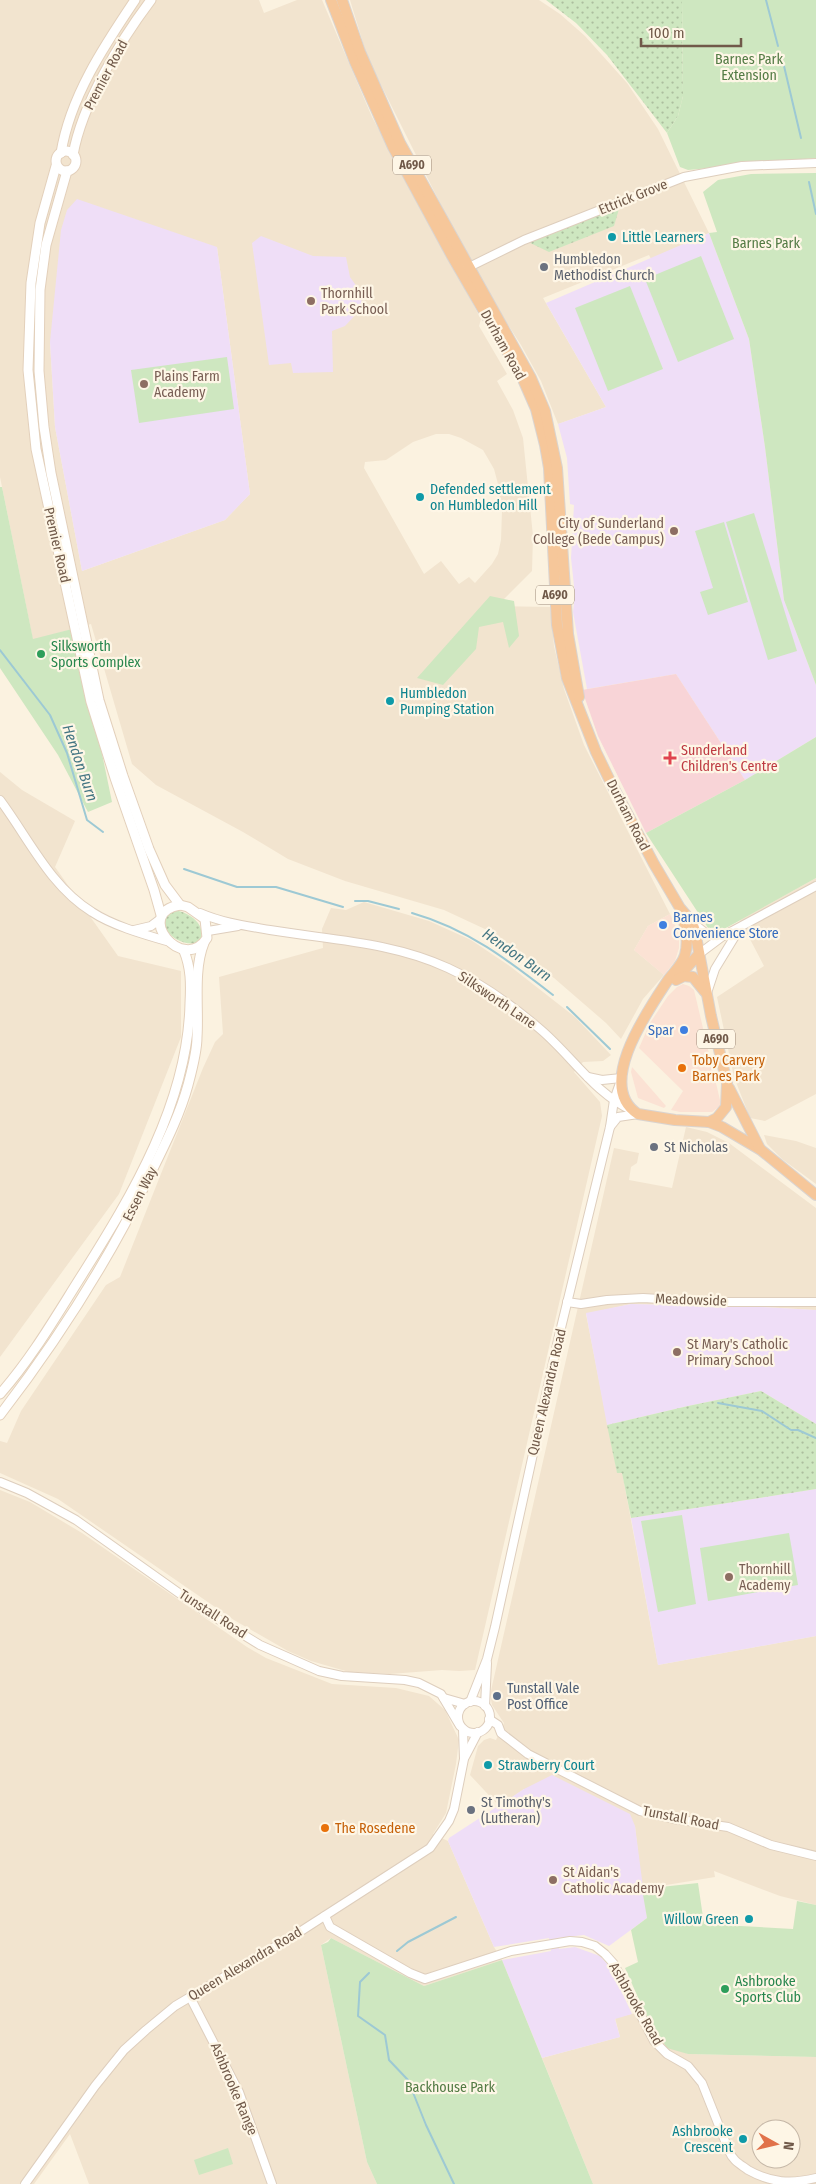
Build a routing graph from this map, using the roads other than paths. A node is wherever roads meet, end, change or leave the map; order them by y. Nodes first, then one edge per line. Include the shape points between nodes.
1 (134, 0) edge
2 (151, 0) edge
3 (331, 0) edge
4 (342, 0) edge
5 (61, 153) junction
6 (73, 155) junction
7 (816, 163) edge
8 (56, 166) junction
9 (67, 170) junction
10 (464, 269) junction
11 (0, 800) edge
12 (816, 886) edge
13 (180, 905) junction
14 (680, 908) junction
15 (196, 912) junction
16 (160, 917) junction
17 (692, 922) junction
18 (243, 926) junction
19 (741, 926) junction
20 (134, 930) junction
21 (208, 931) junction
22 (722, 936) junction
23 (170, 942) junction
24 (204, 943) junction
25 (184, 951) junction
26 (699, 954) junction
27 (673, 982) junction
28 (662, 992) junction
29 (707, 995) junction
30 (588, 1077) junction
31 (620, 1080) junction
32 (726, 1083) junction
33 (614, 1100) junction
34 (635, 1112) junction
35 (709, 1122) junction
36 (610, 1127) junction
37 (761, 1150) junction
38 (816, 1195) edge
39 (567, 1302) junction
40 (816, 1302) edge
41 (0, 1394) edge
42 (0, 1415) edge
43 (0, 1482) edge
44 (487, 1659) junction
45 (444, 1698) junction
46 (467, 1703) junction
47 (485, 1706) junction
48 (489, 1719) junction
49 (462, 1727) junction
50 (480, 1731) junction
51 (501, 1733) junction
52 (464, 1759) junction
53 (816, 1856) edge
54 (325, 1916) junction
55 (190, 1998) junction
56 (816, 2178) edge
57 (25, 2184) edge
58 (272, 2184) edge

1 - 5 main road, Premier Road via 74,105 64,131
2 - 6 main road, Premier Road via 95,92 76,137
3 - 10 highway, Durham Road / A690 via 374,108
4 - 10 highway, Durham Road / A690 via 382,105
5 - 6 main road
5 - 8 main road via 56,158
6 - 9 main road via 76,164
7 - 10 street, Ettrick Grove via 742,166 684,177 519,242
8 - 9 main road
8 - 16 main road, Premier Road via 40,223 31,283 28,370 36,449 91,702 154,890
9 - 13 main road, Premier Road via 46,245 40,290 39,362 51,473 100,700 149,848 170,895
10 - 14 highway, Durham Road / A690 via 531,378 545,411 557,468 568,634 583,718 596,752 642,844
11 - 20 street via 64,890 92,913
12 - 19 street
13 - 15 main road, Premier Road
13 - 16 main road via 166,909
14 - 17 highway, Durham Road / A690
14 - 28 highway, Durham Road / A690 via 687,935 685,956
15 - 18 street, Silksworth Lane
15 - 21 main road via 205,919
16 - 20 street via 150,926
16 - 23 main road, Premier Road via 161,930
17 - 22 street, A690 via 708,935
17 - 26 highway, Durham Road / A690
18 - 21 street, Silksworth Lane
18 - 30 street, Silksworth Lane via 397,949 446,967 478,984 540,1029
19 - 22 street
19 - 29 street via 716,969
20 - 23 street
21 - 24 main road
22 - 26 street
23 - 25 main road
24 - 25 main road
24 - 42 main road, Essen Way via 198,961 197,1039 188,1085 174,1126 96,1278
25 - 41 main road, Essen Way via 190,966 190,1014 186,1044 166,1115 103,1243 19,1373
26 - 27 highway, Durham Road / A690
26 - 29 highway, Durham Road / A690
27 - 28 highway, Durham Road / A690
27 - 29 highway, Durham Road / A690 via 689,975
28 - 31 highway, Durham Road / A690 via 633,1038
29 - 32 highway, Durham Road / A690
30 - 31 street
30 - 33 street, Silksworth Lane
31 - 33 street, Queen Alexandra Road
31 - 34 highway via 624,1097
32 - 35 highway, Durham Road / A690 via 726,1107
32 - 37 highway, Durham Road / A690
33 - 34 street, Silksworth Lane
33 - 36 street, Queen Alexandra Road
34 - 35 highway, Durham Road / A690 via 674,1120
34 - 36 street via 618,1117
35 - 37 highway, Durham Road / A690
36 - 39 street, Queen Alexandra Road
37 - 38 highway, Durham Road / A690
39 - 40 street, Meadowside via 581,1304 643,1298
39 - 44 street, Queen Alexandra Road
43 - 45 street, Tunstall Road via 76,1520 200,1608 260,1645 319,1671 342,1676 405,1680
44 - 46 street, Queen Alexandra Road
44 - 47 street, Queen Alexandra Road
45 - 46 street, Tunstall Road
45 - 49 street
46 - 47 street
46 - 49 street, Queen Alexandra Road via 458,1716
47 - 48 street, Queen Alexandra Road
48 - 50 street, Queen Alexandra Road
48 - 51 street, Tunstall Road
49 - 50 street via 473,1733
49 - 52 street, Queen Alexandra Road
50 - 51 street
50 - 52 street, Queen Alexandra Road
51 - 53 street, Tunstall Road via 528,1754 640,1811 728,1826 771,1844
52 - 54 street, Queen Alexandra Road via 454,1809 430,1848
54 - 55 street, Queen Alexandra Road
54 - 56 street, Ashbrooke Road via 330,1927 425,1979 511,1951 570,1941 595,1946 614,1964 654,2041 666,2054 688,2066 702,2083 734,2160 774,2181
55 - 57 street, Queen Alexandra Road via 175,2006 124,2050
55 - 58 street, Ashbrooke Range via 239,2092

